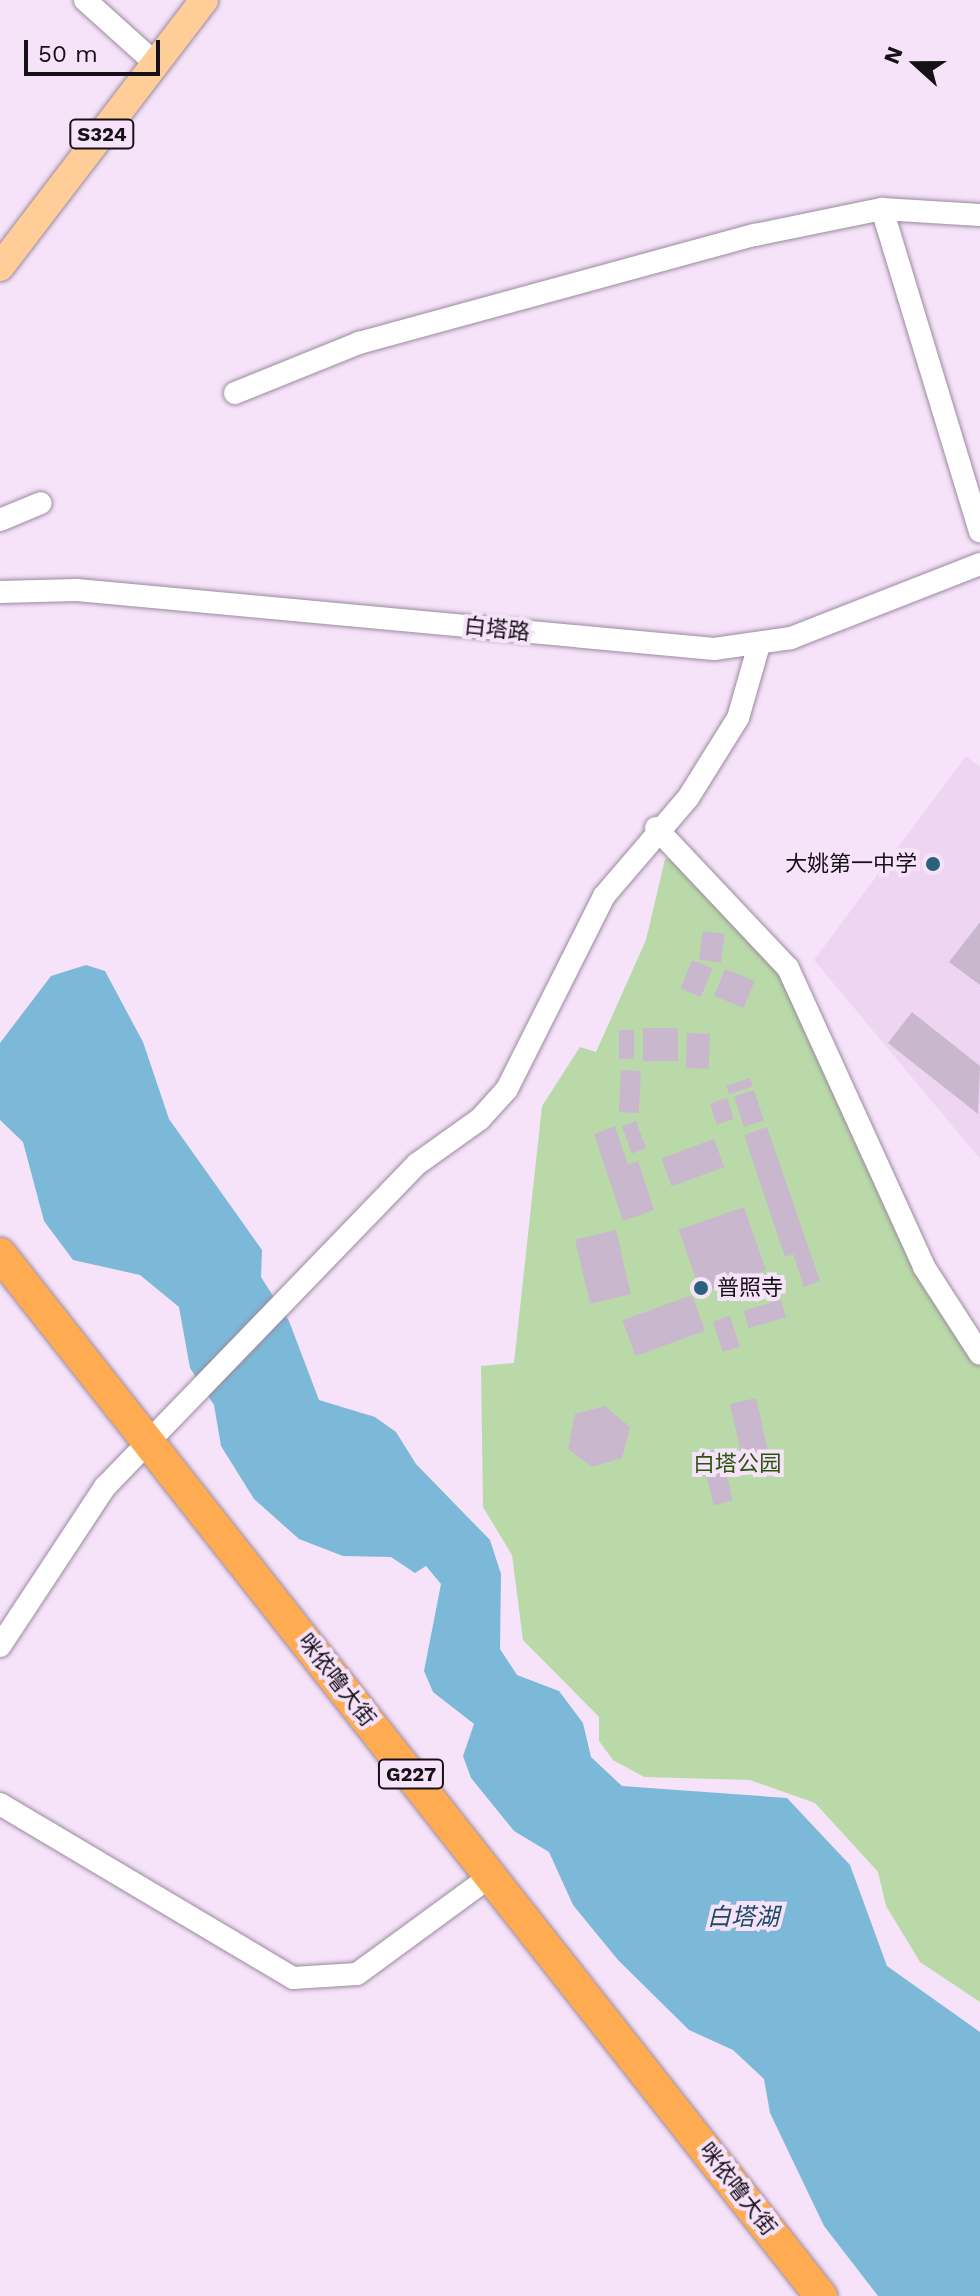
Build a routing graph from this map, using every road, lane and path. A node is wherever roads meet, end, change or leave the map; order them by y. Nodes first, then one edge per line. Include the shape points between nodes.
1 (85, 0) edge
2 (204, 0) edge
3 (156, 64) junction
4 (882, 209) junction
5 (980, 215) edge
6 (0, 267) edge
7 (235, 393) dead end
8 (41, 503) dead end
9 (0, 520) edge
10 (980, 531) edge
11 (980, 564) edge
12 (0, 592) edge
13 (759, 645) junction
14 (656, 828) junction
15 (0, 1254) edge
16 (980, 1354) edge
17 (148, 1441) junction
18 (0, 1646) edge
19 (0, 1804) edge
20 (491, 1876) junction
21 (821, 2296) edge

1 - 3 street
2 - 3 main road, S324
3 - 6 main road, S324
4 - 5 street
4 - 7 street via 454,315 325,354
4 - 10 street
8 - 9 street
11 - 13 street, 白塔路
12 - 13 street, 白塔路 via 138,595 670,648
13 - 14 street via 738,718 688,798
14 - 16 street via 788,968 924,1267
14 - 17 street via 604,896 507,1089 480,1119 417,1164
15 - 17 highway, 咪依噜大街 / G227
17 - 18 street via 105,1487
17 - 20 highway, 咪依噜大街 / G227
19 - 20 street via 293,1978 357,1974
20 - 21 highway, 咪依噜大街 / G227

